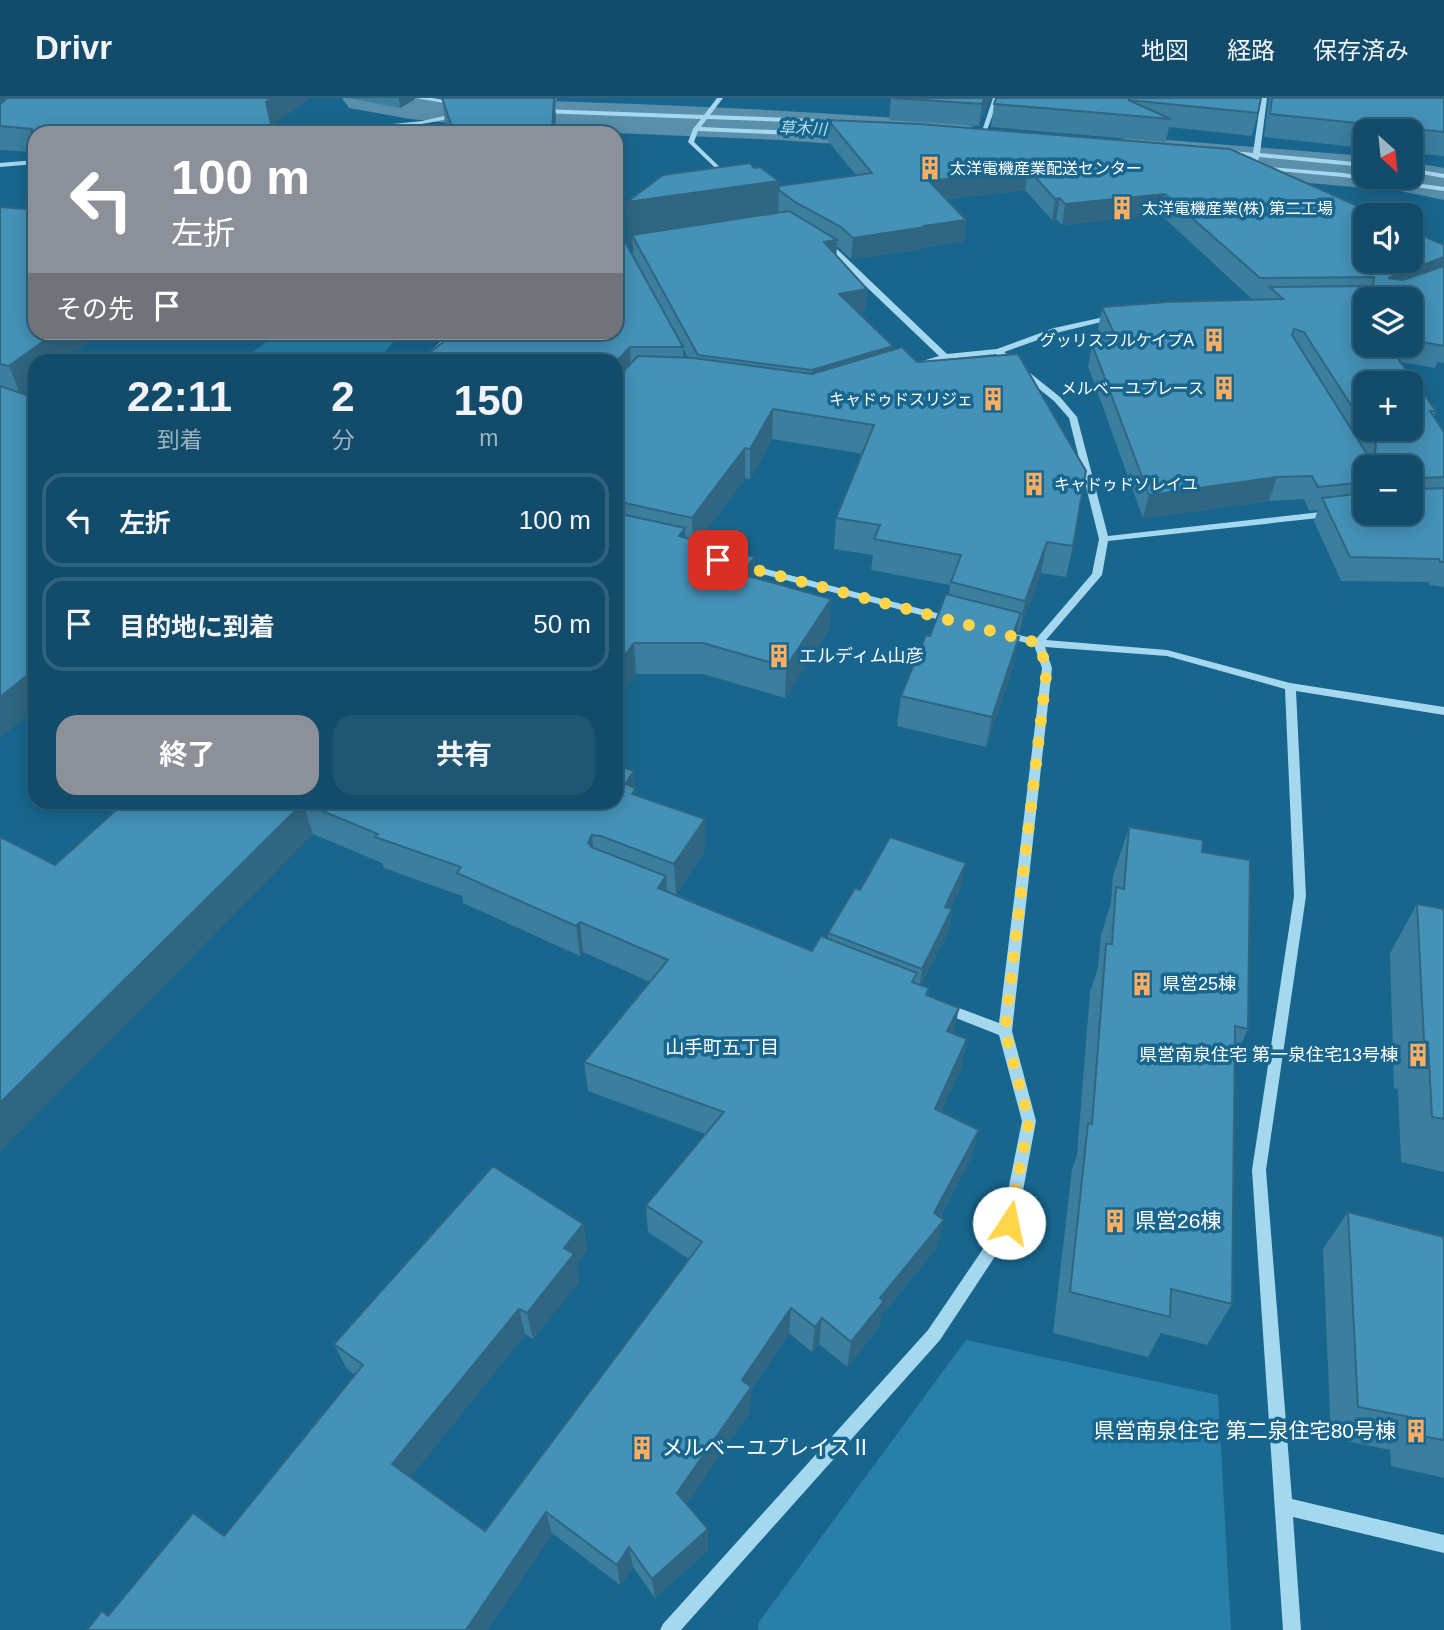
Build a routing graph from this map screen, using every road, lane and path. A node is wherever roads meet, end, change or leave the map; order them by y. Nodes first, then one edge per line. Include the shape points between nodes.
1 (418, 98) edge
2 (720, 98) edge
3 (996, 98) edge
4 (1264, 98) edge
5 (527, 110) edge
6 (701, 122) junction
7 (422, 123) junction
8 (859, 123) edge
9 (393, 126) edge
10 (423, 126) edge
11 (970, 129) edge
12 (984, 130) junction
13 (997, 131) edge
14 (852, 135) edge
15 (1216, 152) edge
16 (28, 163) edge
17 (1254, 164) junction
18 (0, 165) edge
19 (1353, 165) edge
20 (1423, 172) edge
21 (1444, 176) edge
22 (732, 182) edge
23 (1444, 189) edge
24 (813, 239) edge
25 (1131, 314) edge
26 (448, 340) edge
27 (998, 351) junction
28 (431, 354) edge
29 (945, 357) junction
30 (908, 369) edge
31 (1353, 511) edge
32 (1104, 539) junction
33 (730, 563) edge
34 (957, 622) edge
35 (998, 632) edge
36 (1038, 643) junction
37 (1290, 687) junction
38 (1444, 711) edge
39 (929, 1001) edge
40 (1005, 1031) junction
41 (1284, 1506) junction
42 (1444, 1544) edge
43 (669, 1630) edge
44 (1292, 1630) edge

1 - 7 street via 466,106 460,114
2 - 6 street
3 - 12 street
4 - 17 street
5 - 6 street
6 - 8 street
6 - 14 street
6 - 22 street via 691,142
7 - 9 street
7 - 10 street
11 - 12 street
12 - 13 street
15 - 17 street
16 - 18 street
17 - 19 street
17 - 23 street
20 - 21 street
24 - 29 street via 835,252
25 - 27 street via 1057,330
26 - 28 street
27 - 29 street
27 - 32 street via 1073,417
29 - 30 street
31 - 32 street
32 - 36 street via 1097,575
33 - 34 street
35 - 36 street
36 - 37 street via 1167,653
36 - 40 street via 1047,668
37 - 38 street
37 - 41 street via 1300,896 1259,1170
39 - 40 street
40 - 43 street via 1029,1121 1009,1223 934,1335
41 - 42 street
41 - 44 street

